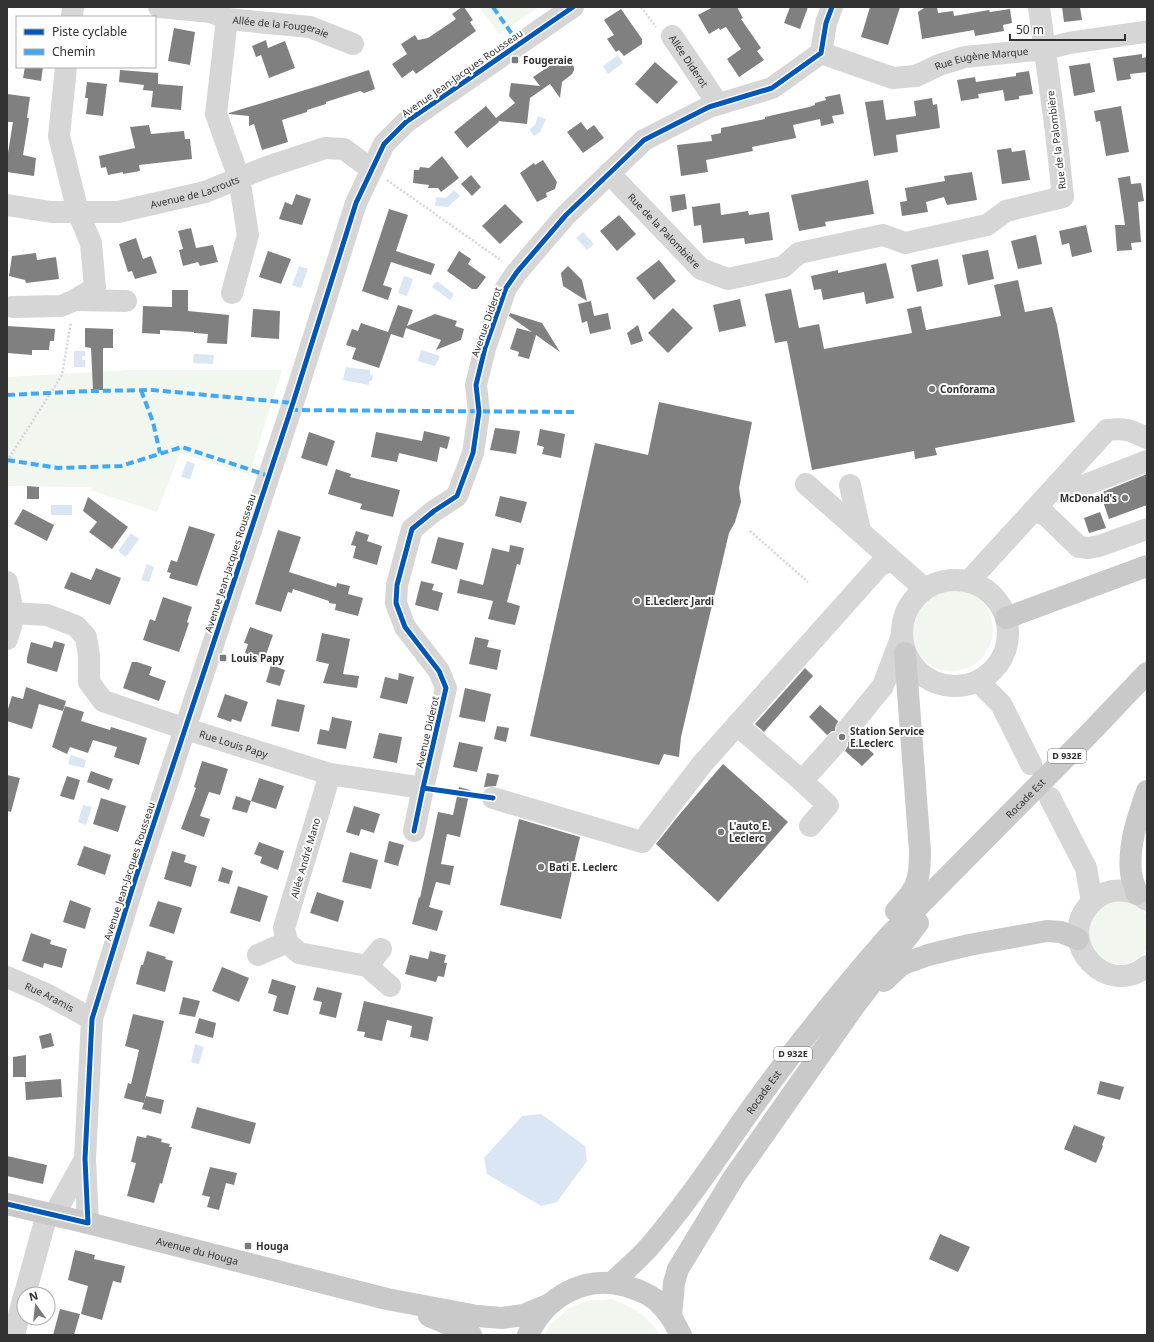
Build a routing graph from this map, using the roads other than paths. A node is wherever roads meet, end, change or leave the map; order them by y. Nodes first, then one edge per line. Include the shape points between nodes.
1 (159, 7) edge
2 (573, 7) edge
3 (832, 7) edge
4 (1039, 7) edge
5 (227, 19) junction
6 (1147, 32) edge
7 (672, 36) road end
8 (353, 44) dead end
9 (1045, 49) junction
10 (821, 53) junction
11 (66, 68) edge
12 (718, 104) junction
13 (371, 169) junction
14 (609, 173) junction
15 (239, 178) junction
16 (7, 205) edge
17 (78, 212) junction
18 (232, 293) dead end
19 (75, 300) junction
20 (126, 301) dead end
21 (12, 307) dead end
22 (1147, 438) edge
23 (1147, 461) edge
24 (806, 484) dead end
25 (850, 485) dead end
26 (1057, 485) junction
27 (1033, 511) junction
28 (1147, 517) edge
29 (1147, 529) edge
30 (860, 532) junction
31 (1123, 537) junction
32 (892, 560) junction
33 (1147, 566) edge
34 (969, 581) junction
35 (7, 582) edge
36 (925, 589) junction
37 (10, 612) edge
38 (1006, 618) junction
39 (7, 639) edge
40 (903, 645) junction
41 (996, 666) junction
42 (1147, 673) edge
43 (978, 681) junction
44 (1001, 704) junction
45 (736, 725) junction
46 (186, 729) junction
47 (1032, 764) dead end
48 (330, 774) junction
49 (802, 781) junction
50 (423, 788) junction
51 (1147, 791) edge
52 (494, 798) dead end
53 (1050, 798) dead end
54 (810, 826) dead end
55 (414, 831) dead end
56 (986, 838) junction
57 (1086, 868) junction
58 (1112, 892) junction
59 (1144, 897) edge
60 (1092, 902) junction
61 (1078, 939) junction
62 (287, 942) junction
63 (381, 949) dead end
64 (258, 955) dead end
65 (367, 966) junction
66 (1147, 966) edge
67 (7, 978) edge
68 (390, 986) dead end
69 (92, 1019) junction
70 (756, 1102) junction
71 (85, 1159) junction
72 (734, 1177) junction
73 (7, 1204) edge
74 (50, 1215) junction
75 (88, 1223) junction
76 (613, 1282) junction
77 (27, 1286) edge
78 (387, 1299) junction
79 (548, 1305) junction
80 (671, 1316) junction
81 (471, 1335) edge
82 (528, 1335) edge
83 (681, 1335) edge

1 - 5 street via 211,12
2 - 13 street, Avenue Jean-Jacques Rousseau via 406,122 384,144
3 - 10 street via 826,23
4 - 9 street
5 - 8 street, Allée de la Fougeraie via 310,27
5 - 15 street, Allée de la Fougeraie via 216,114
6 - 9 street, Rue Eugène Marque
7 - 12 street, Allée Diderot
9 - 10 street, Rue Eugène Marque via 965,57 916,76 893,78
9 - 14 street, Rue de la Palombière via 1063,197 1006,211 987,225 905,243 883,235 799,253 784,267 728,279 701,270
10 - 12 street, Avenue Diderot via 772,88
11 - 17 street via 59,136
12 - 14 street, Avenue Diderot via 644,140
13 - 15 street, Avenue de Lacrouts via 344,149 324,148
13 - 46 street, Avenue Jean-Jacques Rousseau via 356,203
14 - 50 street, Avenue Diderot via 566,215 506,288 485,348 476,385 478,412 473,453 457,496 412,529 397,585 396,603 405,627 438,671 446,688
15 - 17 street, Avenue de Lacrouts via 205,192 118,212
15 - 18 street, Allée de la Fougeraie via 248,234
16 - 17 street, Avenue de Lacrouts via 51,212
17 - 19 street via 91,243 95,288
19 - 20 street
19 - 21 street via 61,306
22 - 26 street via 1130,430 1107,430
23 - 26 street via 1076,489 1066,489
24 - 30 street
25 - 30 street
26 - 27 street
27 - 31 street via 1046,515 1079,547 1099,546
27 - 34 street
28 - 31 street
29 - 31 street
30 - 32 street
32 - 36 street
32 - 45 street via 880,565
33 - 38 main road
34 - 36 street via 946,580
34 - 38 street via 985,589 998,601
35 - 37 street
36 - 40 street via 914,598 906,610 902,624
37 - 39 street via 13,619
37 - 46 street, Rue Louis Papy via 47,614 76,626 86,636 89,682 103,702
38 - 41 street via 1007,643 1003,656
40 - 43 street via 912,665 922,676 949,686
40 - 49 street via 883,686
40 - 70 main road via 920,851 916,885 793,1040
41 - 43 street
41 - 44 street
42 - 56 main road, Rocade Est / D 932E
43 - 44 street
44 - 47 street
45 - 49 street
45 - 52 street via 642,842
46 - 48 street, Rue Louis Papy
46 - 69 street, Avenue Jean-Jacques Rousseau
48 - 50 street, Rue Louis Papy
48 - 62 street, Allée André Mano via 284,928
49 - 54 street via 828,805
50 - 55 street
51 - 59 main road via 1131,851 1132,874
53 - 57 street
56 - 70 main road, Rocade Est / D 932E via 865,963
56 - 72 main road, Rocade Est / D 932E via 854,1006
57 - 58 street
57 - 60 street
58 - 59 street via 1129,891
58 - 60 street
60 - 61 street via 1080,918
61 - 66 street via 1086,959 1103,972 1125,975 1136,973
61 - 72 main road via 1061,932 1047,931 969,944 900,966 889,975 857,1014 768,1138
62 - 64 street
62 - 65 street via 299,953
63 - 65 street
65 - 68 street
67 - 69 street, Rue Aramis via 46,994
69 - 71 street, Avenue Jean-Jacques Rousseau
70 - 76 main road, Rocade Est / D 932E via 679,1212 649,1248
71 - 74 street, Avenue Jean-Jacques Rousseau
71 - 75 street, Avenue Jean-Jacques Rousseau
72 - 80 main road, Rocade Est / D 932E via 678,1269
73 - 74 main road, Avenue du Houga
74 - 75 main road, Avenue du Houga
74 - 77 street, Avenue Jean-Jacques Rousseau
75 - 78 main road, Avenue du Houga
76 - 79 main road via 580,1286
76 - 80 main road via 637,1289 656,1300
78 - 79 main road, Avenue du Houga via 477,1316 502,1318 524,1315
78 - 81 main road, Avenue du Houga
79 - 82 main road
80 - 83 main road

